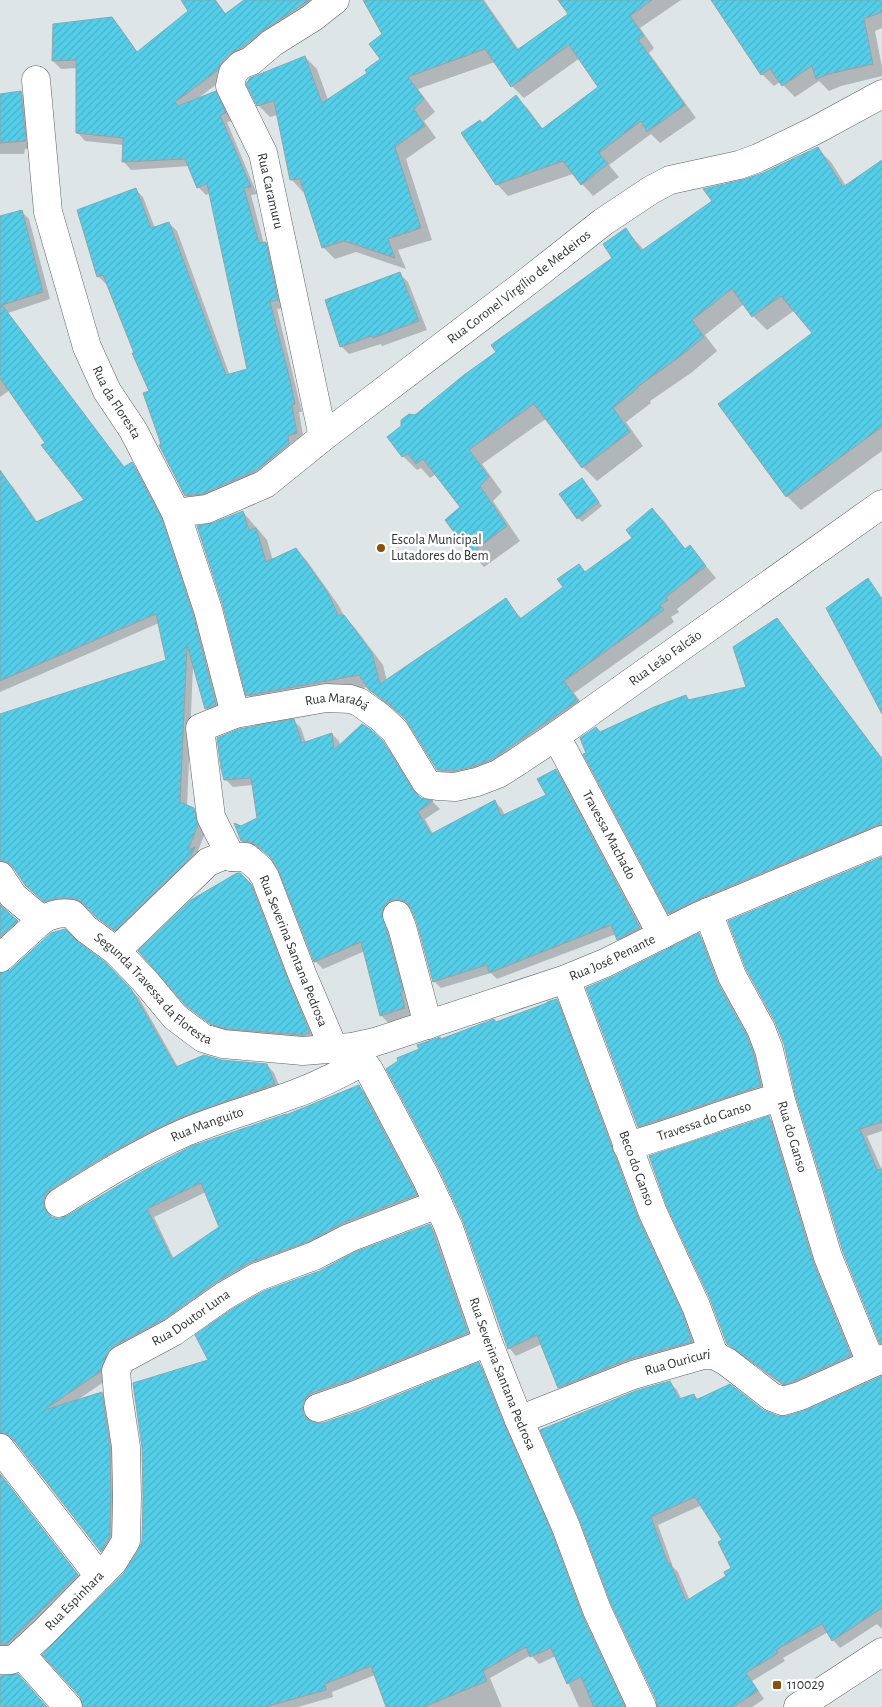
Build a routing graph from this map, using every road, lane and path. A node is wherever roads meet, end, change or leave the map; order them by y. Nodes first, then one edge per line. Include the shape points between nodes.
1 (335, 0) edge
2 (36, 80) dead end
3 (882, 94) edge
4 (323, 437) junction
5 (176, 512) junction
6 (879, 516) edge
7 (235, 714) junction
8 (556, 736) junction
9 (437, 786) joint
10 (211, 817) junction
11 (882, 840) edge
12 (231, 857) junction
13 (201, 869) junction
14 (0, 876) edge
15 (708, 912) junction
16 (397, 915) dead end
17 (42, 920) junction
18 (662, 935) junction
19 (116, 951) junction
20 (0, 958) edge
21 (566, 979) junction
22 (428, 1025) junction
23 (349, 1052) junction
24 (780, 1097) junction
25 (627, 1146) junction
26 (59, 1203) dead end
27 (438, 1204) junction
28 (488, 1342) junction
29 (714, 1355) junction
30 (877, 1361) edge
31 (318, 1408) dead end
32 (519, 1420) junction
33 (0, 1448) edge
34 (123, 1547) joint
35 (99, 1576) junction
36 (882, 1652) edge
37 (11, 1657) edge
38 (68, 1707) edge
39 (642, 1707) edge
40 (798, 1707) edge

1 - 4 street, Rua Caramuru via 241,65 233,72 230,86 263,153
2 - 5 street, Rua da Floresta via 48,212 87,347 107,392 133,430
3 - 4 street, Rua Coronel Virgílio de Medeiros via 758,158 670,180 651,190 603,222
4 - 5 street, Rua Coronel Virgílio de Medeiros via 265,484 207,509
5 - 7 street, Rua da Floresta via 208,610
6 - 8 street, Rua Leão Falcão
7 - 9 street, Rua Marabá via 326,698 350,698 395,731 426,782
7 - 10 street, Rua Marabá via 200,728
8 - 9 street, Rua Leão Falcão via 498,774 477,782
8 - 18 street, Travessa Machado
10 - 12 street
10 - 13 street
11 - 15 street, Rua José Penante
12 - 13 street via 226,855 208,862
12 - 23 street, Rua Severina Santana Pedrosa via 246,857 260,869 302,974
13 - 19 street
14 - 17 street via 13,896
15 - 18 street, Rua José Penante
15 - 24 street, Rua do Ganso via 732,976 761,1029
16 - 22 street
17 - 19 street, Segunda Travessa da Floresta via 50,915 72,914
17 - 20 street
18 - 21 street, Rua José Penante
19 - 23 street, Segunda Travessa da Floresta via 175,1017 203,1038 223,1044 288,1051
21 - 22 street, Rua José Penante
21 - 25 street, Beco do Ganso
22 - 23 street, Rua José Penante
23 - 26 street, Rua Manguito via 326,1082 184,1133
23 - 27 street, Rua Severina Santana Pedrosa via 369,1070
24 - 25 street, Travessa do Ganso
24 - 30 street, Rua do Ganso via 828,1257
25 - 29 street, Beco do Ganso
27 - 28 street, Rua Severina Santana Pedrosa
27 - 34 street, Rua Doutor Luna via 257,1278 224,1296 173,1332 121,1360 116,1371 126,1447 127,1535
28 - 31 street
28 - 32 street, Rua Severina Santana Pedrosa
29 - 30 street, Rua Ouricuri via 772,1397 783,1401
29 - 32 street, Rua Ouricuri via 694,1357 633,1375
32 - 39 street, Rua Severina Santana Pedrosa via 566,1527 597,1610
33 - 35 street
34 - 35 street, Rua Espinhara
35 - 37 street, Rua Espinhara
36 - 40 street
37 - 38 street

